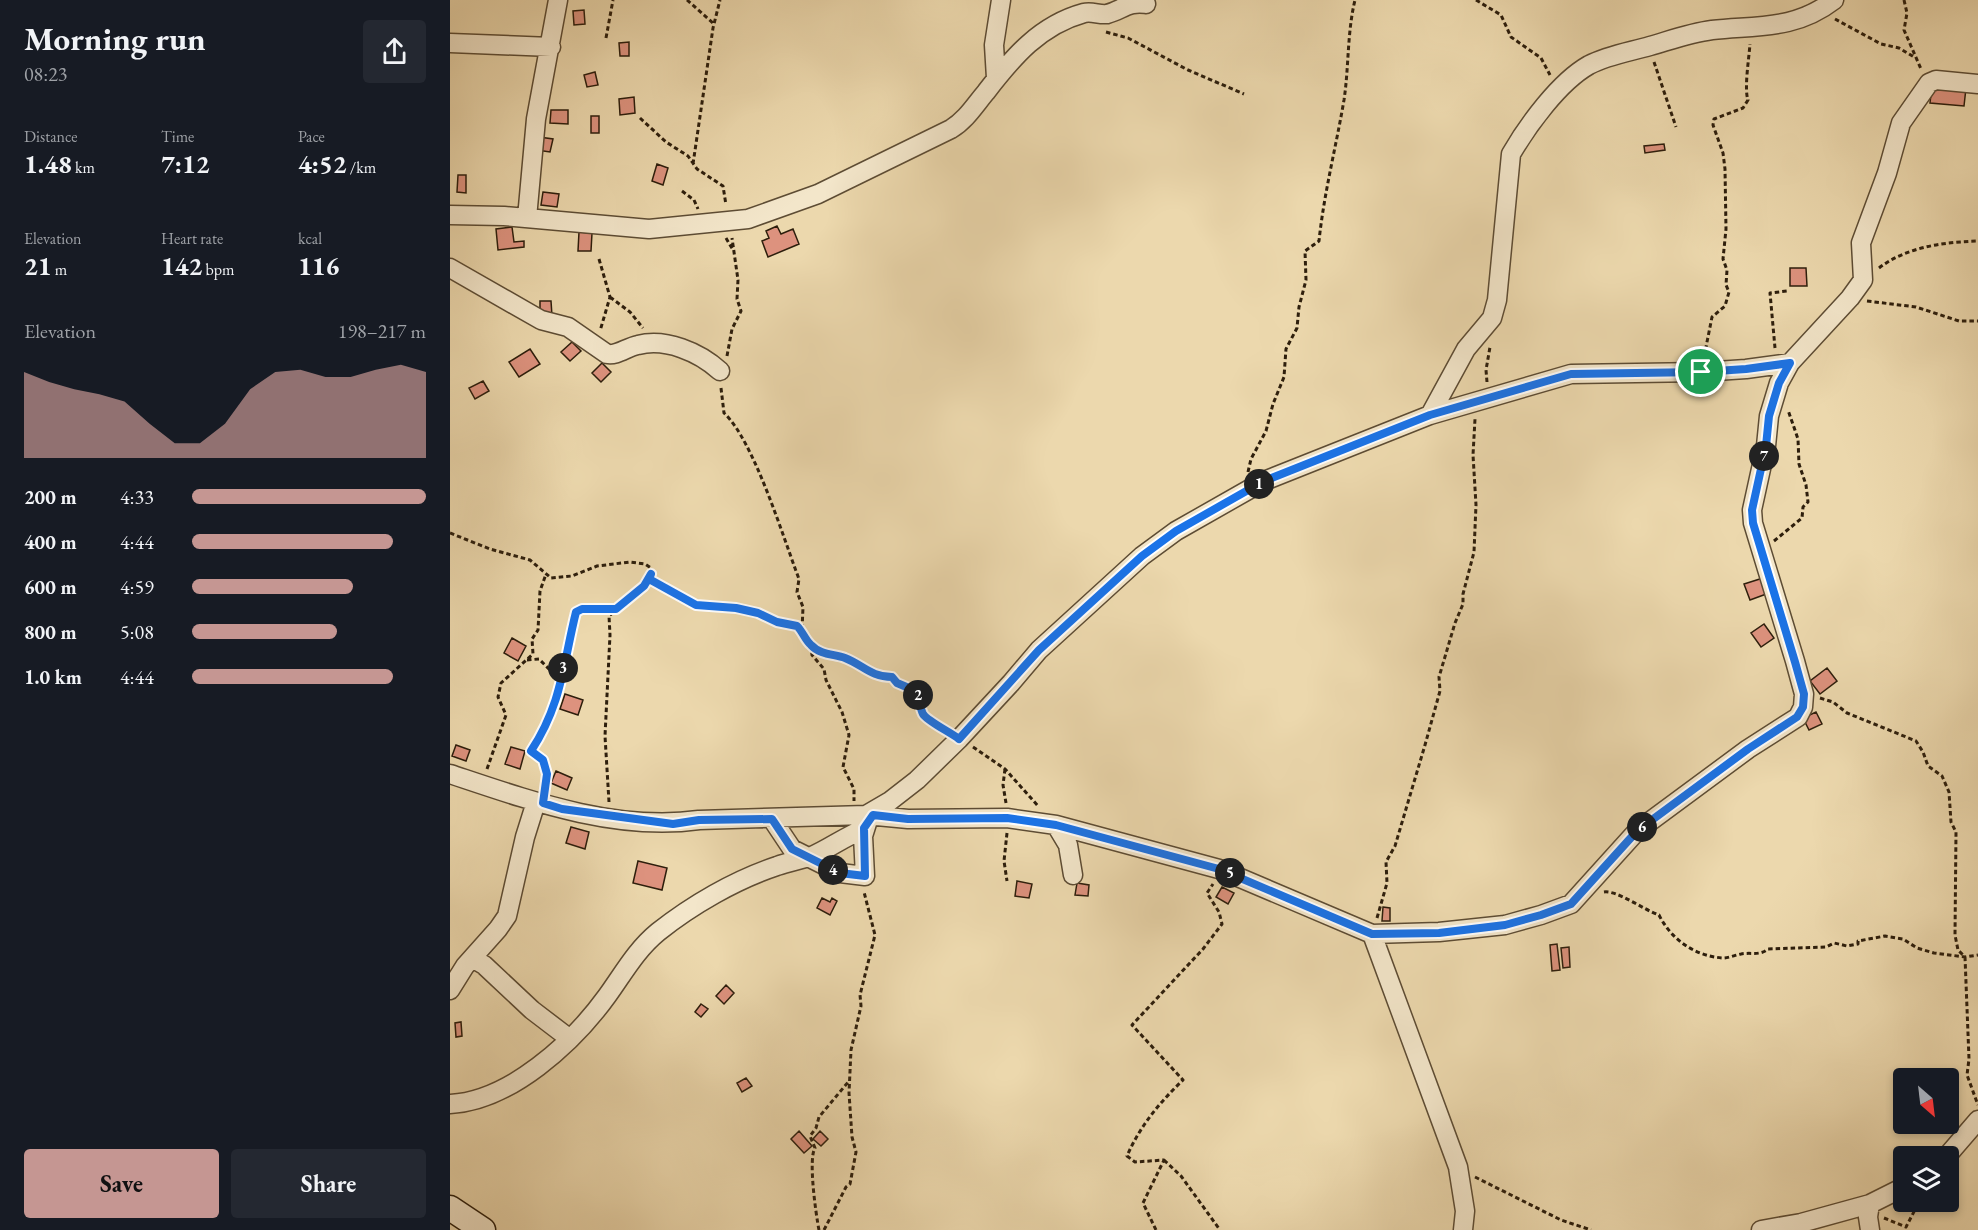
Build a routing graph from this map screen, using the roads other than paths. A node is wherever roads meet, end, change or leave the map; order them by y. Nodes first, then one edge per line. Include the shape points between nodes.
1 (558, 0) edge
2 (1001, 0) edge
3 (1834, 0) edge
4 (1146, 4) dead end
5 (450, 43) edge
6 (551, 47) junction
7 (996, 78) junction
8 (1978, 84) edge
9 (450, 215) edge
10 (527, 218) junction
11 (450, 268) edge
12 (720, 371) road end
13 (1782, 371) junction
14 (1430, 415) junction
15 (450, 774) edge
16 (540, 802) junction
17 (864, 818) junction
18 (772, 819) junction
19 (1056, 825) junction
20 (807, 857) junction
21 (1073, 875) dead end
22 (1372, 934) junction
23 (472, 958) junction
24 (450, 990) edge
25 (570, 1039) junction
26 (450, 1104) edge
27 (1978, 1120) edge
28 (1956, 1146) edge
29 (1893, 1196) edge
30 (450, 1208) edge
31 (1869, 1217) edge
32 (483, 1230) edge
33 (1463, 1230) edge
34 (1761, 1230) edge

1 - 6 street
2 - 7 street via 994,45
3 - 14 street via 1816,13 1786,24 1676,36 1607,57 1587,66 1558,91 1511,154 1492,318 1466,349
4 - 7 street via 1131,3 1107,14 1089,12 1057,23 1015,55
5 - 6 street
6 - 10 street via 536,119
7 - 10 street via 964,119 951,129 818,194 758,216 649,229
8 - 13 street via 1936,80 1929,83 1919,106 1901,123 1861,243 1863,280
9 - 10 street
11 - 12 street via 541,320 568,327 612,355 649,343 690,351
13 - 14 street via 1571,374
13 - 22 street via 1769,416 1752,510 1804,694 1797,717 1637,831 1571,904 1505,925 1439,933
14 - 17 street via 1243,492 1176,531 1142,556 1039,650 959,739 908,787
15 - 16 street
16 - 18 street via 609,817 673,824
16 - 23 street via 525,837 507,916
17 - 18 street
17 - 19 street via 1007,818
17 - 20 street
17 - 20 street via 865,876 840,873
18 - 20 street via 787,845
19 - 21 street via 1068,845
19 - 22 street via 1219,869
20 - 25 street via 740,882 678,917 637,952 606,998
22 - 33 street via 1458,1167 1465,1211
23 - 24 street
23 - 25 street via 484,964 532,1010
25 - 26 street via 489,1097
27 - 28 street
29 - 31 street
30 - 32 street
31 - 34 street via 1801,1222

